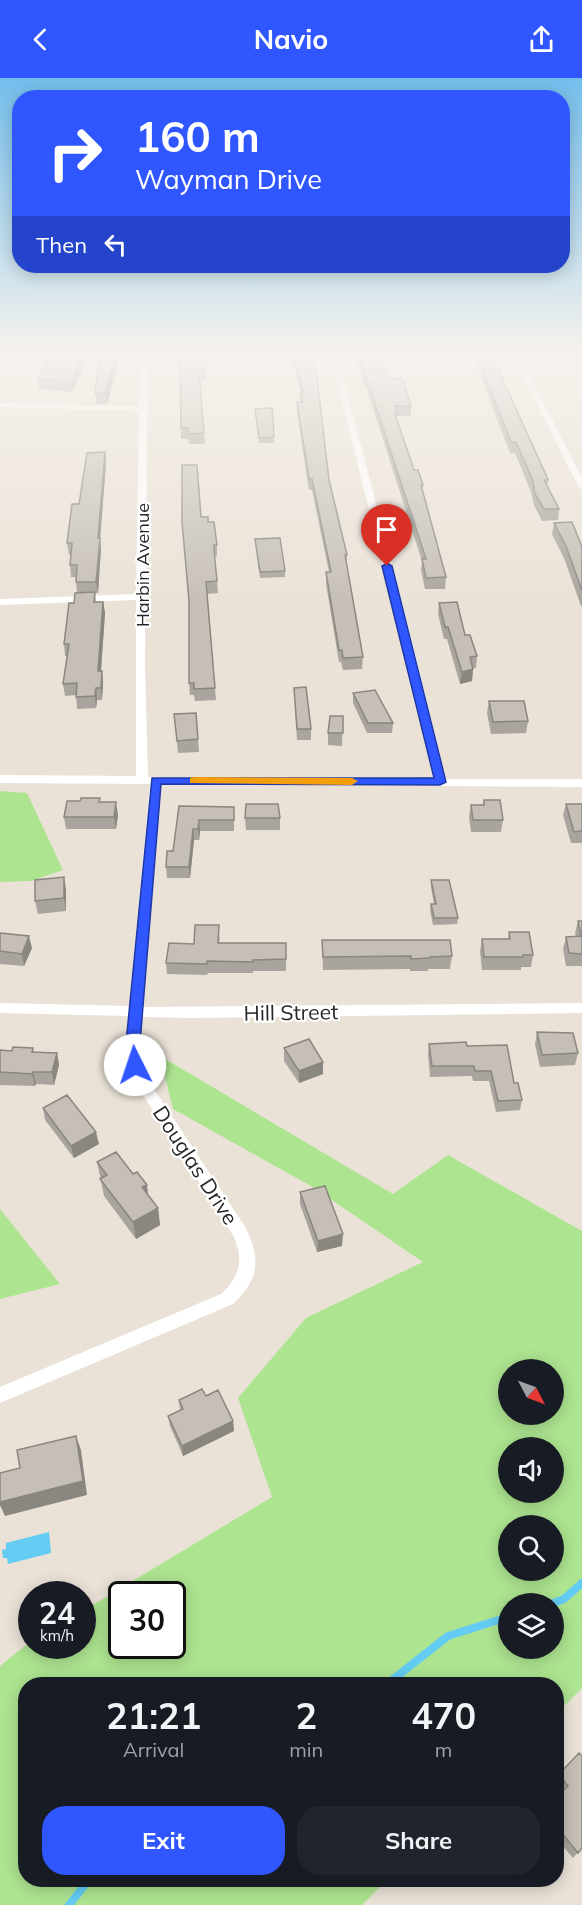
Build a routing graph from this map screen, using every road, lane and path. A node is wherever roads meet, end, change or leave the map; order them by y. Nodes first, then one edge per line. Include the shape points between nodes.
1 (144, 435) edge
2 (354, 435) edge
3 (556, 435) edge
4 (582, 486) edge
5 (142, 597) junction
6 (0, 602) edge
7 (0, 779) edge
8 (149, 780) junction
9 (440, 782) junction
10 (582, 783) edge
11 (0, 1008) edge
12 (582, 1008) edge
13 (135, 1013) junction
14 (0, 1395) edge

1 - 5 street, Harbin Avenue
2 - 9 street
3 - 4 street
5 - 6 street
5 - 8 street, Harbin Avenue via 140,664
7 - 8 street
8 - 9 street
8 - 13 street, Douglas Drive
9 - 10 street
11 - 13 street, Hill Street
12 - 13 street, Hill Street
13 - 14 street, Douglas Drive via 133,1043 139,1075 240,1233 248,1249 248,1271 227,1299

